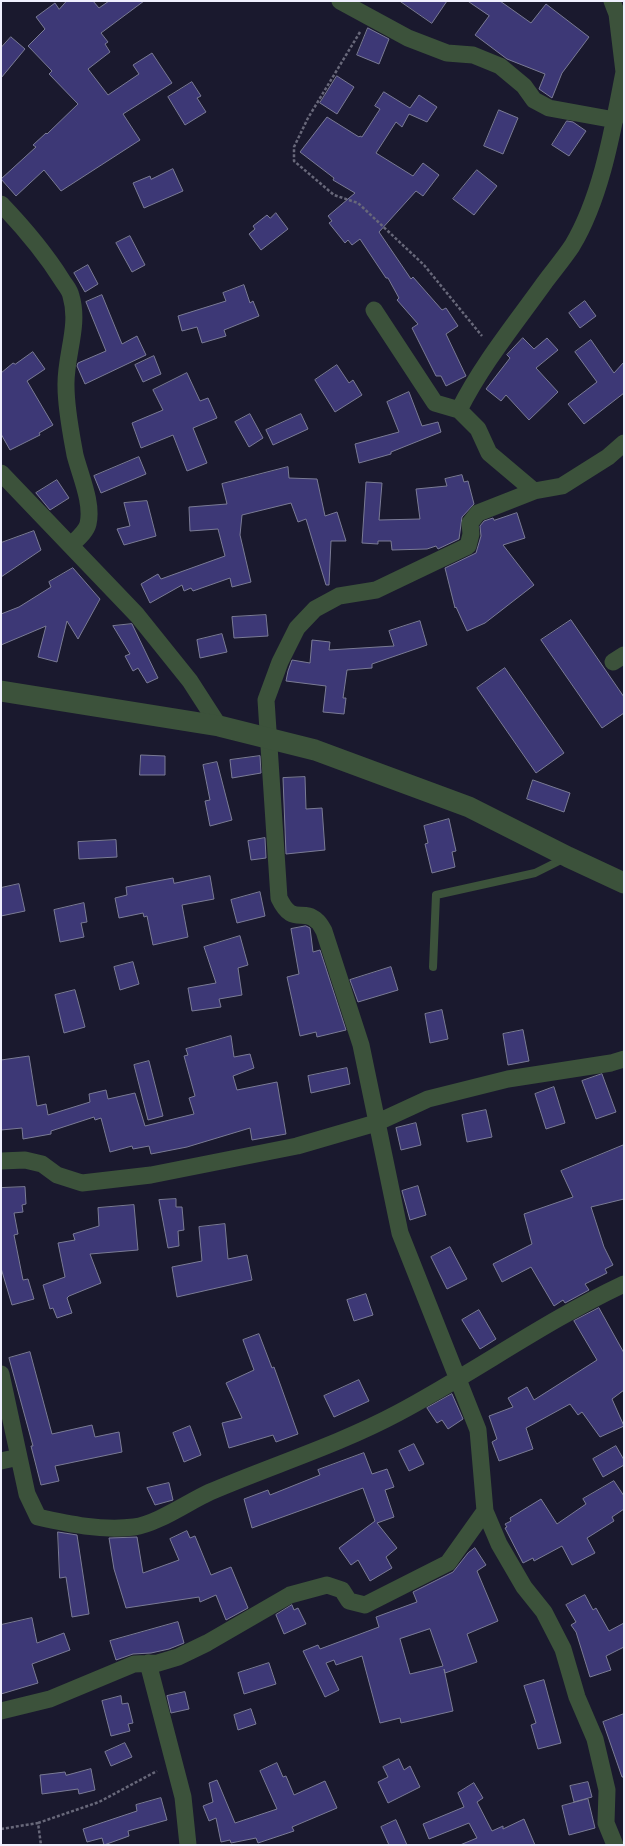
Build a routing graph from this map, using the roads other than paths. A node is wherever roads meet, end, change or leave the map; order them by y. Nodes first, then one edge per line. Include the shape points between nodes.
1 (340, 1) edge
2 (612, 1) edge
3 (624, 72) edge
4 (615, 120) junction
5 (1, 204) edge
6 (374, 310) dead end
7 (459, 410) junction
8 (624, 444) edge
9 (1, 473) edge
10 (534, 491) junction
11 (71, 545) junction
12 (1, 691) edge
13 (219, 726) junction
14 (269, 738) junction
15 (568, 857) junction
16 (624, 883) edge
17 (433, 967) dead end
18 (624, 1059) edge
19 (376, 1123) junction
20 (1, 1161) edge
21 (624, 1284) edge
22 (1, 1374) edge
23 (457, 1379) junction
24 (18, 1457) junction
25 (1, 1461) edge
26 (485, 1511) junction
27 (148, 1663) junction
28 (1, 1711) edge
29 (188, 1845) edge
30 (615, 1845) edge

1 - 4 street via 408,38 447,53 473,55 500,66 524,86 534,100 549,108
2 - 3 street via 617,14
3 - 4 street
4 - 7 street via 595,196 572,245 470,388
5 - 11 street via 16,219 71,295 74,316 71,348 66,366 66,387 74,449 89,514 84,532
6 - 7 street via 435,403
7 - 10 street via 478,429 489,453
8 - 10 street via 562,486
9 - 11 street
10 - 14 street via 478,513 470,523 468,546 376,590 339,596 315,609 297,628 280,662 266,700
11 - 13 street via 137,615 190,681
12 - 13 street
13 - 14 street
14 - 15 street via 315,750 469,807
14 - 19 street via 279,898 284,909 295,916 307,915 317,921 324,931 361,1045
15 - 16 street
15 - 17 lane via 535,873 436,895
18 - 19 street via 508,1079 435,1097
19 - 20 street via 290,1148 150,1175 82,1183 57,1175 42,1164 25,1160
19 - 23 street via 400,1234
21 - 23 street via 560,1316
22 - 24 street
23 - 24 street via 398,1413 342,1440 209,1492 161,1518 135,1527 84,1527 38,1517 27,1494
23 - 26 street via 478,1430
24 - 25 street
26 - 27 street via 448,1563 364,1605 349,1601 342,1590 327,1585 290,1595 178,1657
26 - 30 street via 499,1544 524,1586 544,1612 563,1649 577,1697 595,1739 607,1790 606,1823
27 - 28 street via 134,1664 50,1699
27 - 29 street via 183,1798

